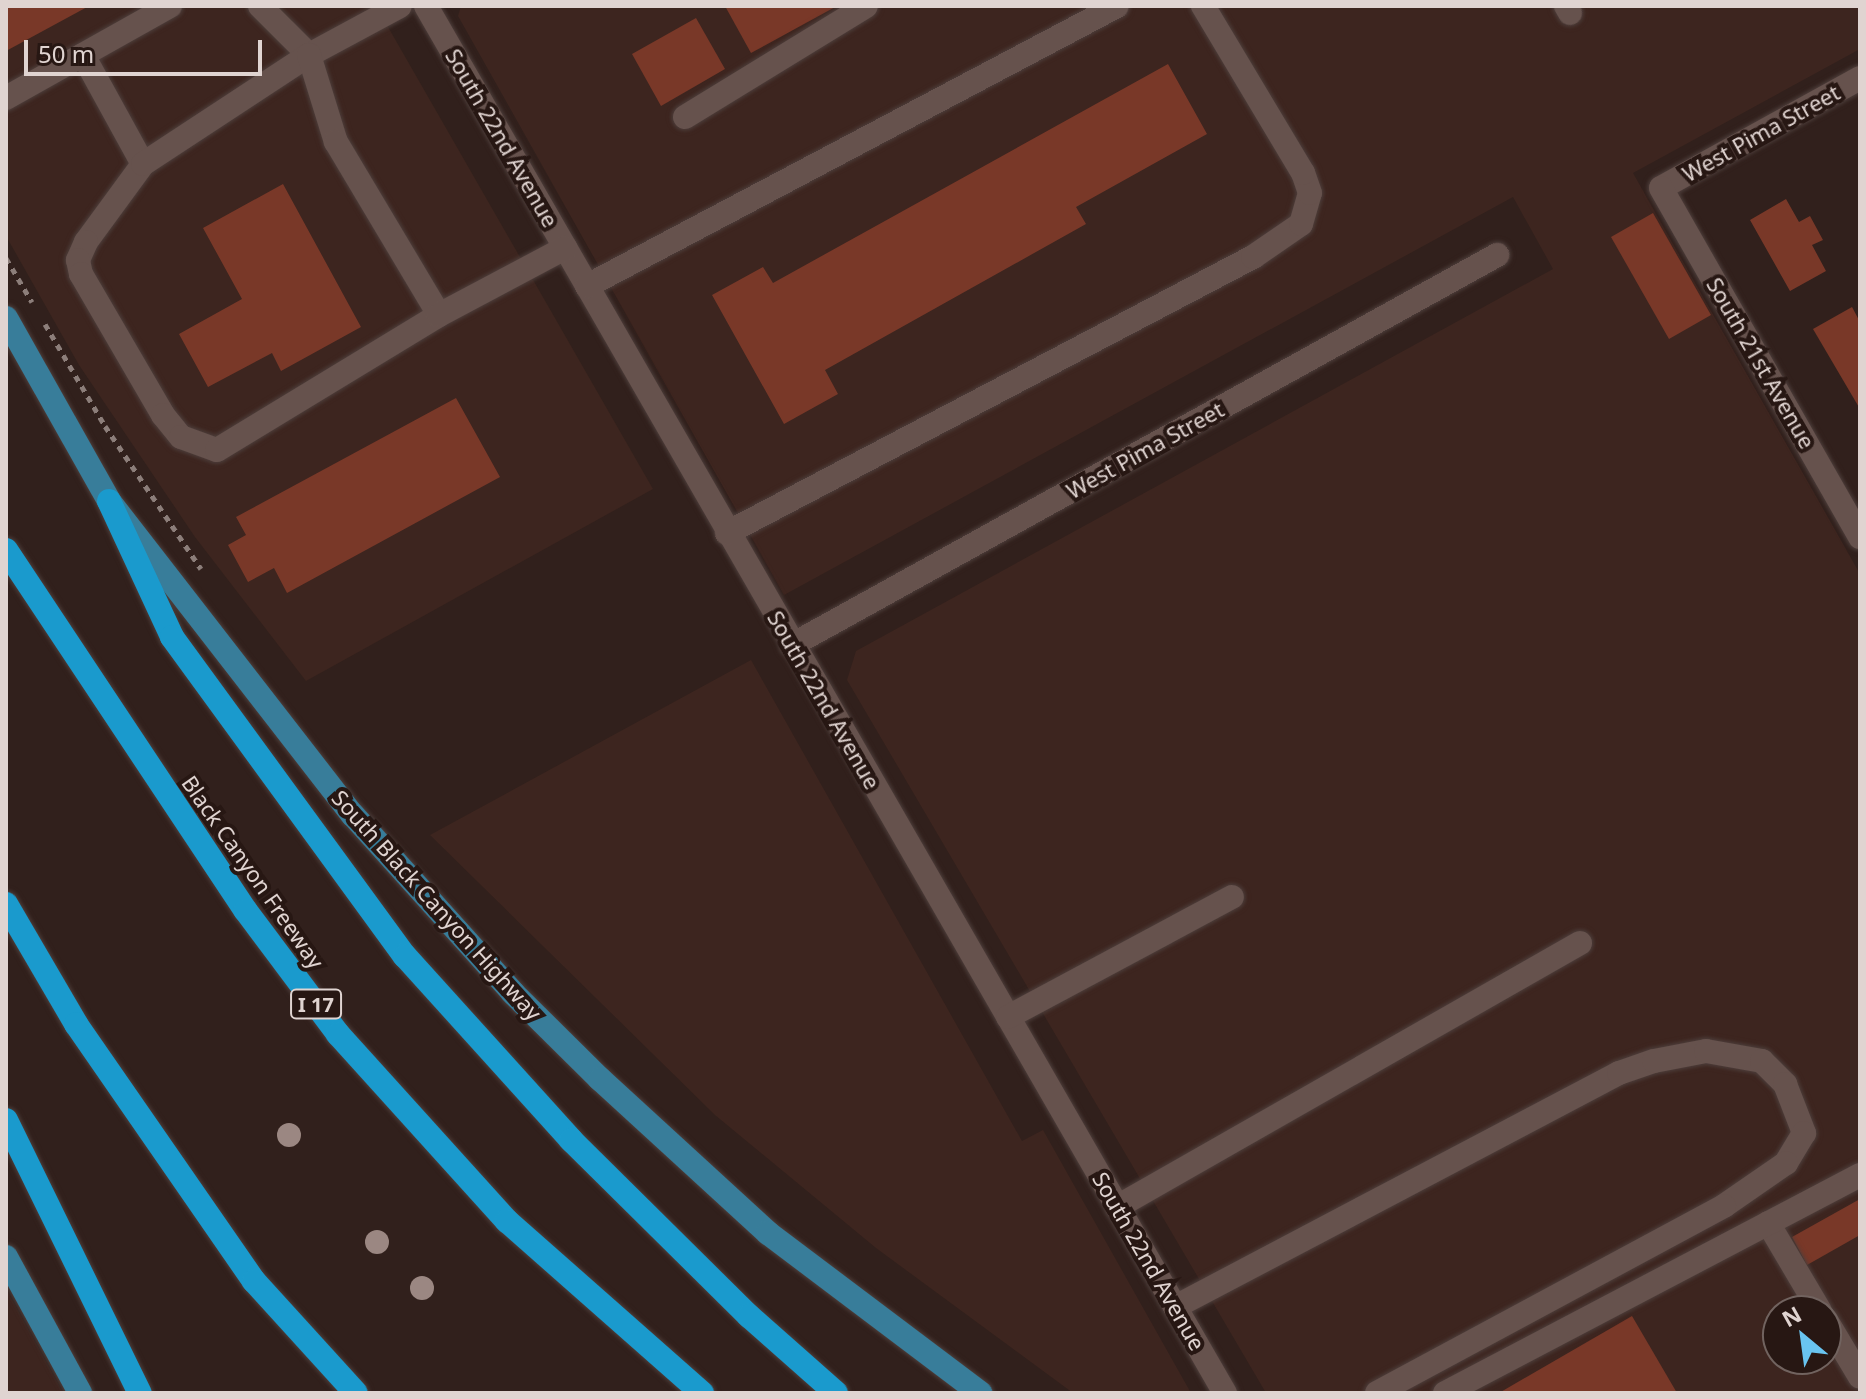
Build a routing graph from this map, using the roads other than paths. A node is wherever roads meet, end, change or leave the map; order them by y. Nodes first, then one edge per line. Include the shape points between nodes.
1 (170, 6) edge
2 (260, 6) edge
3 (400, 6) edge
4 (426, 6) edge
5 (866, 6) edge
6 (1117, 6) edge
7 (1203, 6) edge
8 (83, 55) junction
9 (309, 55) junction
10 (1860, 78) edge
11 (6, 98) edge
12 (685, 117) dead end
13 (143, 164) junction
14 (1661, 188) joint
15 (565, 248) junction
16 (1497, 255) dead end
17 (587, 286) junction
18 (439, 315) junction
19 (6, 318) edge
20 (109, 501) junction
21 (727, 533) junction
22 (1860, 537) edge
23 (6, 550) edge
24 (792, 645) junction
25 (1232, 897) dead end
26 (6, 904) edge
27 (1580, 943) dead end
28 (1008, 1017) junction
29 (6, 1120) edge
30 (1860, 1175) edge
31 (1117, 1207) junction
32 (1768, 1223) junction
33 (6, 1257) edge
34 (1811, 1295) edge
35 (1175, 1307) junction
36 (1842, 1347) edge
37 (1860, 1377) edge
38 (80, 1393) edge
39 (140, 1393) edge
40 (356, 1393) edge
41 (702, 1393) edge
42 (836, 1393) edge
43 (980, 1393) edge
44 (1225, 1393) edge
45 (1377, 1393) edge
46 (1445, 1393) edge

1 - 8 street
2 - 9 street
3 - 9 street
4 - 15 street, South 22nd Avenue
5 - 12 street
6 - 17 street
7 - 21 street via 1303,173 1310,193 1301,224 1253,257
8 - 11 street
8 - 13 street
9 - 13 street
9 - 18 street via 336,142
10 - 14 street, West Pima Street
13 - 18 street via 107,210 78,260 163,415 193,445 217,450
14 - 22 street, South 21st Avenue
15 - 17 street, South 22nd Avenue
15 - 18 street
16 - 24 street, West Pima Street
17 - 21 street, South 22nd Avenue
19 - 20 main road, South Black Canyon Highway
20 - 42 highway via 172,637 405,956 582,1151
20 - 43 main road, South Black Canyon Highway via 353,815 513,993 768,1233
21 - 24 street, South 22nd Avenue
23 - 41 highway, Black Canyon Freeway / I 17 via 246,911 338,1034 507,1221
24 - 28 street, South 22nd Avenue
25 - 28 street
26 - 40 highway via 76,1024 254,1281
27 - 31 street
28 - 31 street, South 22nd Avenue
29 - 39 highway
30 - 32 street
31 - 35 street, South 22nd Avenue
32 - 34 street
32 - 46 street
33 - 38 main road
35 - 44 street, South 22nd Avenue
35 - 45 street via 1642,1065 1706,1051 1762,1061 1785,1084 1804,1133 1786,1163 1724,1206
36 - 37 street

